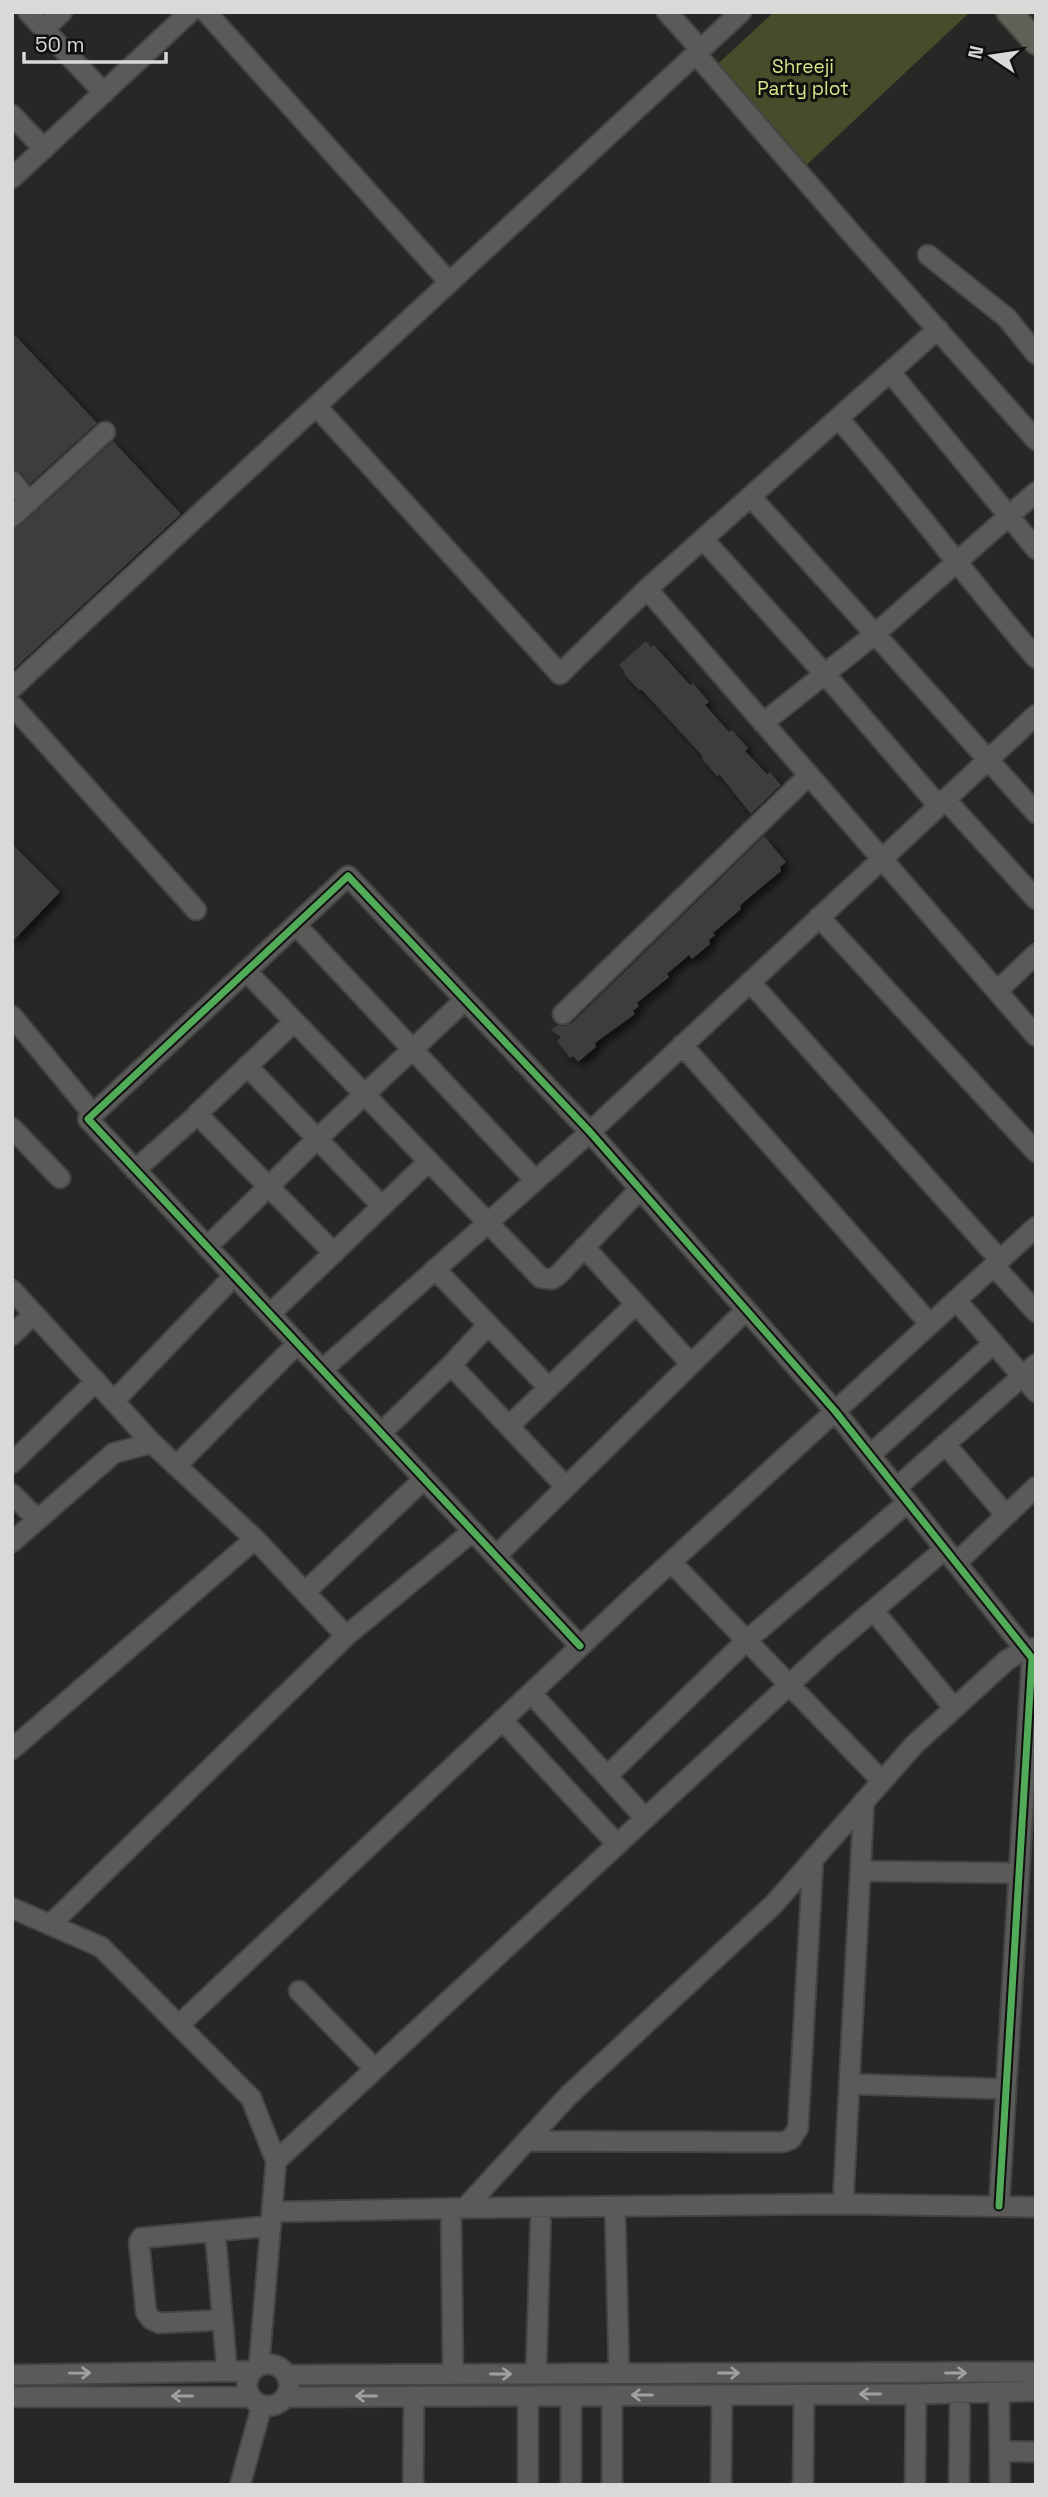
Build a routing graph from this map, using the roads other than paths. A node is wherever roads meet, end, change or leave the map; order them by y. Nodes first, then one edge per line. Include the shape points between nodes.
1 (28, 12) edge
2 (62, 12) edge
3 (190, 12) edge
4 (206, 12) edge
5 (667, 12) edge
6 (741, 12) edge
7 (1009, 12) edge
8 (44, 29) junction
9 (1036, 43) edge
10 (698, 52) junction
11 (104, 93) junction
12 (12, 115) edge
13 (44, 149) junction
14 (12, 178) edge
15 (928, 255) dead end
16 (449, 282) junction
17 (938, 329) junction
18 (1036, 354) edge
19 (890, 372) junction
20 (316, 406) junction
21 (838, 418) junction
22 (105, 432) dead end
23 (1036, 440) edge
24 (12, 481) edge
25 (1036, 492) edge
26 (751, 497) junction
27 (29, 502) junction
28 (1009, 516) junction
29 (12, 517) edge
30 (703, 539) junction
31 (1036, 550) edge
32 (956, 563) junction
33 (647, 589) junction
34 (876, 634) junction
35 (1036, 658) edge
36 (825, 674) junction
37 (12, 688) edge
38 (12, 705) edge
39 (1036, 715) edge
40 (764, 723) junction
41 (987, 760) junction
42 (809, 775) junction
43 (942, 802) junction
44 (1036, 813) edge
45 (881, 858) junction
46 (1036, 899) edge
47 (196, 910) dead end
48 (819, 917) junction
49 (296, 925) junction
50 (1036, 954) edge
51 (246, 971) junction
52 (750, 982) junction
53 (996, 991) junction
54 (465, 1000) junction
55 (562, 1014) dead end
56 (12, 1016) edge
57 (295, 1022) junction
58 (1036, 1036) edge
59 (682, 1045) junction
60 (412, 1049) junction
61 (247, 1066) junction
62 (364, 1094) junction
63 (93, 1114) junction
64 (198, 1114) junction
65 (12, 1128) edge
66 (590, 1132) junction
67 (317, 1139) junction
68 (1036, 1152) edge
69 (428, 1162) junction
70 (135, 1170) junction
71 (60, 1178) dead end
72 (535, 1180) junction
73 (269, 1186) junction
74 (640, 1189) junction
75 (382, 1206) junction
76 (487, 1224) junction
77 (1032, 1237) edge
78 (207, 1247) junction
79 (584, 1247) junction
80 (334, 1252) junction
81 (997, 1263) junction
82 (435, 1269) junction
83 (234, 1276) junction
84 (12, 1290) edge
85 (956, 1300) junction
86 (636, 1304) junction
87 (746, 1310) junction
88 (1036, 1312) edge
89 (34, 1314) junction
90 (270, 1314) junction
91 (930, 1324) junction
92 (488, 1325) junction
93 (12, 1335) edge
94 (297, 1343) junction
95 (994, 1343) junction
96 (691, 1364) junction
97 (451, 1365) junction
98 (322, 1370) junction
99 (1029, 1370) edge
100 (96, 1381) junction
101 (549, 1388) junction
102 (1036, 1392) edge
103 (114, 1401) junction
104 (835, 1411) junction
105 (509, 1426) junction
106 (381, 1433) junction
107 (152, 1443) junction
108 (945, 1444) junction
109 (870, 1455) junction
110 (12, 1463) edge
111 (177, 1465) junction
112 (424, 1479) junction
113 (566, 1486) junction
114 (1036, 1487) edge
115 (12, 1494) edge
116 (902, 1495) junction
117 (1006, 1515) junction
118 (37, 1519) junction
119 (473, 1531) junction
120 (255, 1539) junction
121 (12, 1542) edge
122 (496, 1556) junction
123 (950, 1556) junction
124 (671, 1562) junction
125 (305, 1592) junction
126 (873, 1610) junction
127 (346, 1636) junction
128 (746, 1641) junction
129 (1032, 1645) edge
130 (580, 1646) junction
131 (789, 1685) junction
132 (531, 1693) junction
133 (954, 1708) junction
134 (502, 1720) junction
135 (12, 1749) edge
136 (607, 1776) junction
137 (882, 1781) junction
138 (864, 1801) junction
139 (645, 1818) junction
140 (617, 1844) junction
141 (813, 1859) junction
142 (861, 1871) junction
143 (1019, 1873) junction
144 (12, 1908) edge
145 (50, 1925) junction
146 (299, 1991) dead end
147 (179, 2025) junction
148 (375, 2069) junction
149 (849, 2084) junction
150 (1006, 2090) junction
151 (527, 2141) junction
152 (276, 2161) junction
153 (843, 2204) junction
154 (999, 2206) junction
155 (615, 2207) junction
156 (1036, 2207) edge
157 (541, 2208) junction
158 (458, 2209) junction
159 (272, 2219) junction
160 (215, 2231) junction
161 (222, 2320) junction
162 (256, 2368) junction
163 (227, 2371) junction
164 (1036, 2372) edge
165 (453, 2374) junction
166 (536, 2374) junction
167 (619, 2374) junction
168 (12, 2375) edge
169 (286, 2375) junction
170 (1036, 2391) edge
171 (999, 2392) junction
172 (960, 2393) junction
173 (916, 2394) junction
174 (612, 2395) junction
175 (722, 2395) junction
176 (804, 2395) junction
177 (414, 2396) junction
178 (528, 2396) junction
179 (571, 2396) junction
180 (12, 2397) edge
181 (285, 2397) junction
182 (256, 2401) junction
183 (1000, 2451) junction
184 (1036, 2452) edge
185 (240, 2485) edge
186 (413, 2485) edge
187 (528, 2485) edge
188 (571, 2485) edge
189 (612, 2485) edge
190 (721, 2485) edge
191 (803, 2485) edge
192 (915, 2485) edge
193 (959, 2485) edge
194 (1000, 2485) edge

1 - 8 street
2 - 8 street
3 - 11 street
4 - 16 street
5 - 10 street
6 - 10 street
7 - 9 main road
8 - 11 street
10 - 16 street
10 - 17 street
11 - 13 street
12 - 13 street
13 - 14 street
15 - 18 street via 1007,318
16 - 20 street
17 - 19 street
17 - 23 street
19 - 21 street
19 - 28 street
20 - 33 street via 560,674
20 - 37 street
21 - 26 street
21 - 32 street
22 - 27 street
24 - 27 street
25 - 28 street
26 - 30 street
26 - 34 street
27 - 29 street
28 - 31 street
28 - 32 street
30 - 33 street
30 - 36 street
32 - 34 street
32 - 35 street
33 - 40 street
34 - 36 street
34 - 41 street
36 - 40 street
36 - 43 street
38 - 47 street
39 - 41 street
40 - 42 street
41 - 43 street
41 - 44 street
42 - 45 street
42 - 55 street
43 - 45 street
43 - 46 street
45 - 48 street
45 - 53 street
48 - 52 street
48 - 68 street
49 - 51 street
49 - 54 street via 348,876
49 - 60 street
50 - 53 street
51 - 57 street
51 - 63 street
52 - 59 street
52 - 81 street
53 - 58 street
54 - 60 street
54 - 66 street
56 - 63 street
57 - 61 street
57 - 62 street
59 - 66 street
59 - 91 street
60 - 62 street
60 - 72 street
61 - 64 street
61 - 67 street
62 - 67 street
62 - 69 street
63 - 70 street via 88,1119
64 - 70 street
64 - 73 street
65 - 71 street
66 - 72 street
66 - 74 street
67 - 73 street
67 - 75 street
69 - 75 street
69 - 76 street
70 - 78 street
72 - 76 street
73 - 78 street
73 - 80 street
74 - 79 street
74 - 87 street
75 - 80 street
76 - 79 street via 546,1280 558,1275
76 - 82 street
77 - 81 street
78 - 83 street
79 - 86 street
80 - 90 street
81 - 85 street
81 - 88 street
82 - 92 street
82 - 98 street
83 - 90 street
83 - 103 street
84 - 89 street
85 - 91 street
85 - 95 street
86 - 96 street
86 - 101 street
87 - 96 street
87 - 104 street
89 - 93 street
89 - 100 street
90 - 94 street
91 - 104 street
92 - 97 street
92 - 101 street
94 - 98 street
94 - 111 street
95 - 99 street
95 - 109 street
96 - 113 street
97 - 105 street
97 - 106 street
98 - 106 street
99 - 102 street
99 - 108 street
100 - 103 street
100 - 110 street
101 - 105 street
103 - 107 street
104 - 109 street
104 - 124 street
105 - 113 street
106 - 112 street
107 - 111 street
107 - 118 street via 114,1453
108 - 116 street
108 - 117 street
109 - 116 street
111 - 120 street
112 - 119 street
112 - 125 street
113 - 122 street
114 - 117 street
115 - 118 street
116 - 123 street
116 - 128 street
117 - 123 street
118 - 121 street
119 - 122 street
119 - 127 street
120 - 125 street
120 - 135 street
122 - 130 street
123 - 126 street
123 - 129 street
124 - 128 street
124 - 130 street
125 - 127 street
126 - 131 street
126 - 133 street
127 - 145 street
128 - 131 street
128 - 136 street
129 - 133 street via 1007,1660
129 - 143 street
130 - 132 street
131 - 137 street
131 - 139 street
132 - 134 street
132 - 136 street
133 - 137 street
134 - 140 street
134 - 147 street
136 - 139 street
137 - 138 street
138 - 141 street
138 - 142 street
139 - 140 street
140 - 148 street
141 - 151 street via 774,1904 568,2096
141 - 151 street via 798,2128 791,2139
142 - 143 street
142 - 149 street
143 - 150 street
144 - 145 street
145 - 147 street via 100,1947
146 - 148 street
147 - 152 street via 251,2098
148 - 152 street
149 - 150 street
149 - 153 street
150 - 154 street
151 - 158 street
152 - 159 street
153 - 154 street
153 - 155 street
154 - 156 street
155 - 157 street
155 - 167 street
157 - 158 street
157 - 166 street
158 - 159 street
158 - 165 street
159 - 160 street
159 - 162 street
160 - 161 street
160 - 161 street via 146,2236 139,2242 150,2319 159,2323
161 - 163 street
162 - 163 street
162 - 169 street via 275,2365
162 - 182 street via 247,2388
168 -> 163 street
167 -> 164 street
165 -> 166 street
165 - 169 street
166 - 167 street
169 - 181 street
170 - 171 street
171 - 172 street
171 - 183 street
172 - 173 street
172 - 193 street
173 -> 176 street
173 - 192 street
175 -> 174 street
174 - 179 street
174 - 189 street
175 - 176 street
175 - 190 street
176 - 191 street
177 - 178 street
177 -> 181 street
177 - 186 street
178 - 179 street
178 - 187 street
179 - 188 street
182 -> 180 street
181 - 182 street via 270,2406
182 - 185 street
183 - 184 street
183 - 194 street

